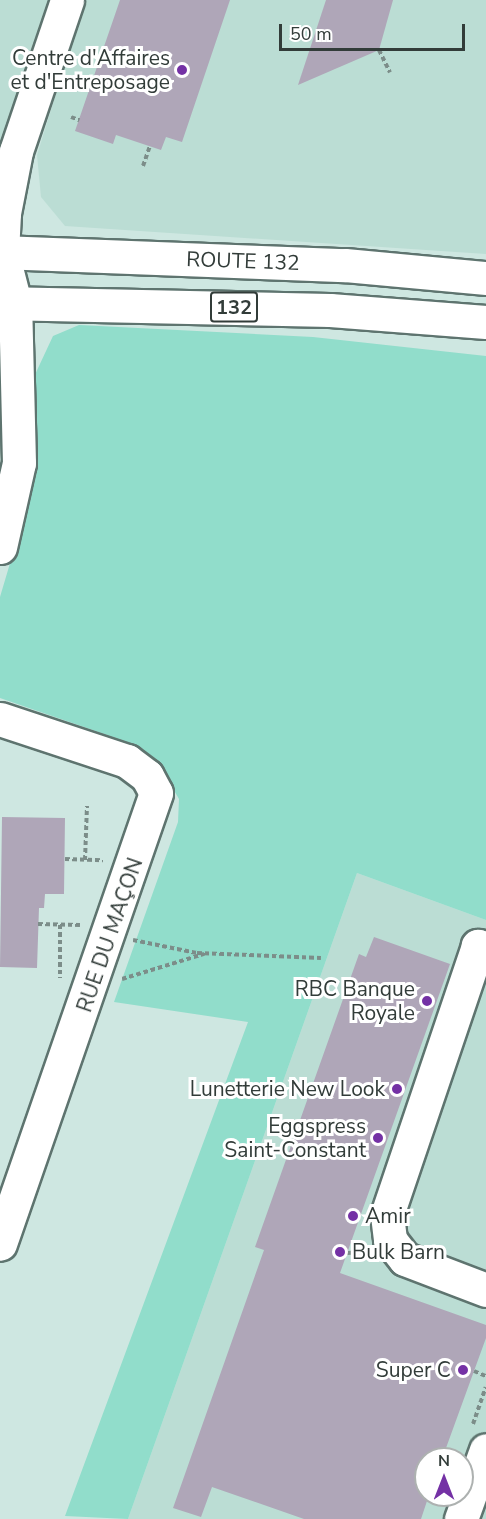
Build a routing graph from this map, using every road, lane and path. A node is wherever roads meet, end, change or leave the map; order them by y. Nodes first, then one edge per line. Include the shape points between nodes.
1 (67, 0) edge
2 (379, 50) dead end
3 (390, 73) dead end
4 (71, 117) dead end
5 (79, 120) dead end
6 (150, 146) dead end
7 (143, 166) dead end
8 (1, 253) edge
9 (486, 278) edge
10 (7, 303) edge
11 (486, 322) edge
12 (0, 547) edge
13 (0, 719) edge
14 (87, 806) dead end
15 (85, 860) dead end
16 (38, 924) dead end
17 (60, 925) junction
18 (122, 933) junction
19 (486, 949) edge
20 (207, 953) junction
21 (321, 958) dead end
22 (60, 980) dead end
23 (119, 980) dead end
24 (0, 1244) edge
25 (368, 1251) dead end
26 (347, 1253) dead end
27 (486, 1290) edge
28 (474, 1371) dead end
29 (486, 1376) edge
30 (486, 1450) edge
31 (461, 1519) edge

1 - 8 main road via 16,151
2 - 3 path
4 - 5 path
6 - 7 path
8 - 9 main road, ROUTE 132 / 132 via 202,259
8 - 10 main road
10 - 11 main road, 132 via 297,308
10 - 12 main road via 19,463
13 - 18 main road, RUE DU MAÇON via 113,755 138,768 153,784 150,819
14 - 15 path
16 - 17 path
17 - 18 path
17 - 22 path
18 - 20 path
18 - 24 main road, RUE DU MAÇON
19 - 27 main road via 478,946 387,1228 405,1259
20 - 21 path
20 - 23 path
25 - 26 path
28 - 29 path
30 - 31 main road

